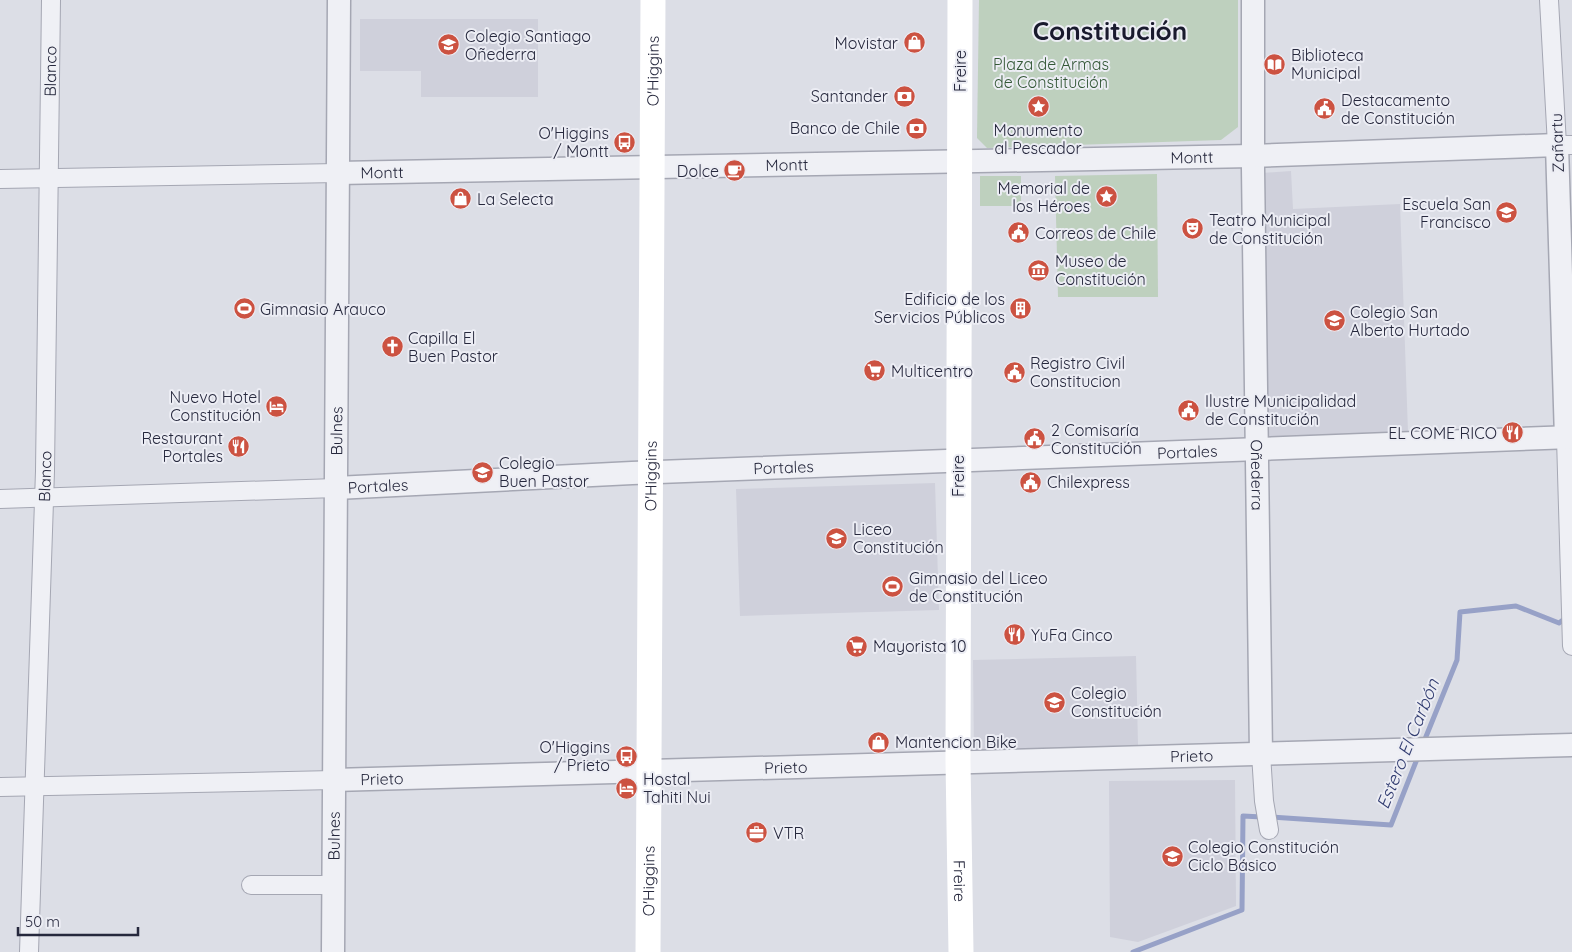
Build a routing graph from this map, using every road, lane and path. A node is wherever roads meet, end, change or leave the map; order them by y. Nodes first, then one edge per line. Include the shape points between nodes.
1 (51, 0) edge
2 (339, 0) edge
3 (653, 0) edge
4 (960, 0) edge
5 (1253, 0) edge
6 (1549, 0) edge
7 (1565, 145) edge
8 (1252, 156) junction
9 (960, 162) junction
10 (653, 167) junction
11 (338, 173) junction
12 (50, 178) junction
13 (0, 179) edge
14 (1569, 437) edge
15 (1256, 449) junction
16 (958, 460) junction
17 (652, 472) junction
18 (336, 488) junction
19 (44, 497) junction
20 (0, 499) edge
21 (1572, 641) edge
22 (1572, 646) edge
23 (1572, 745) edge
24 (1261, 754) junction
25 (958, 762) junction
26 (649, 770) junction
27 (334, 780) junction
28 (35, 786) junction
29 (0, 787) edge
30 (1269, 830) dead end
31 (334, 885) junction
32 (251, 886) dead end
33 (29, 952) edge
34 (334, 952) edge
35 (648, 952) edge
36 (961, 952) edge

1 - 12 street, Blanco
2 - 11 street, Bulnes
3 - 10 main road, O'Higgins
4 - 9 main road, Freire
5 - 8 street, Oñederra
6 - 7 street, Zañartu
7 - 8 street, Montt
7 - 14 street, Zañartu
8 - 9 street, Montt
8 - 15 street, Oñederra
9 - 10 street, Montt
9 - 16 main road, Freire
10 - 11 street, Montt
10 - 17 main road, O'Higgins
11 - 12 street, Montt
11 - 18 street, Bulnes
12 - 13 street, Montt
12 - 19 street, Blanco
14 - 15 street, Portales
14 - 21 street, Zañartu
15 - 16 street, Portales
15 - 24 street, Oñederra
16 - 17 street, Portales
16 - 25 main road, Freire
17 - 18 street, Portales
17 - 26 main road, O'Higgins
18 - 19 street, Portales
18 - 27 street, Bulnes
19 - 20 street, Portales
19 - 28 street, Blanco
21 - 22 street, Zañartu
23 - 24 street, Prieto
24 - 25 street, Prieto
24 - 30 street, Oñederra
25 - 26 street, Prieto
25 - 36 main road, Freire
26 - 27 street, Prieto
26 - 35 main road, O'Higgins
27 - 28 street, Prieto
27 - 31 street, Bulnes
28 - 29 street, Prieto
28 - 33 street, Blanco
31 - 32 street
31 - 34 street, Bulnes

